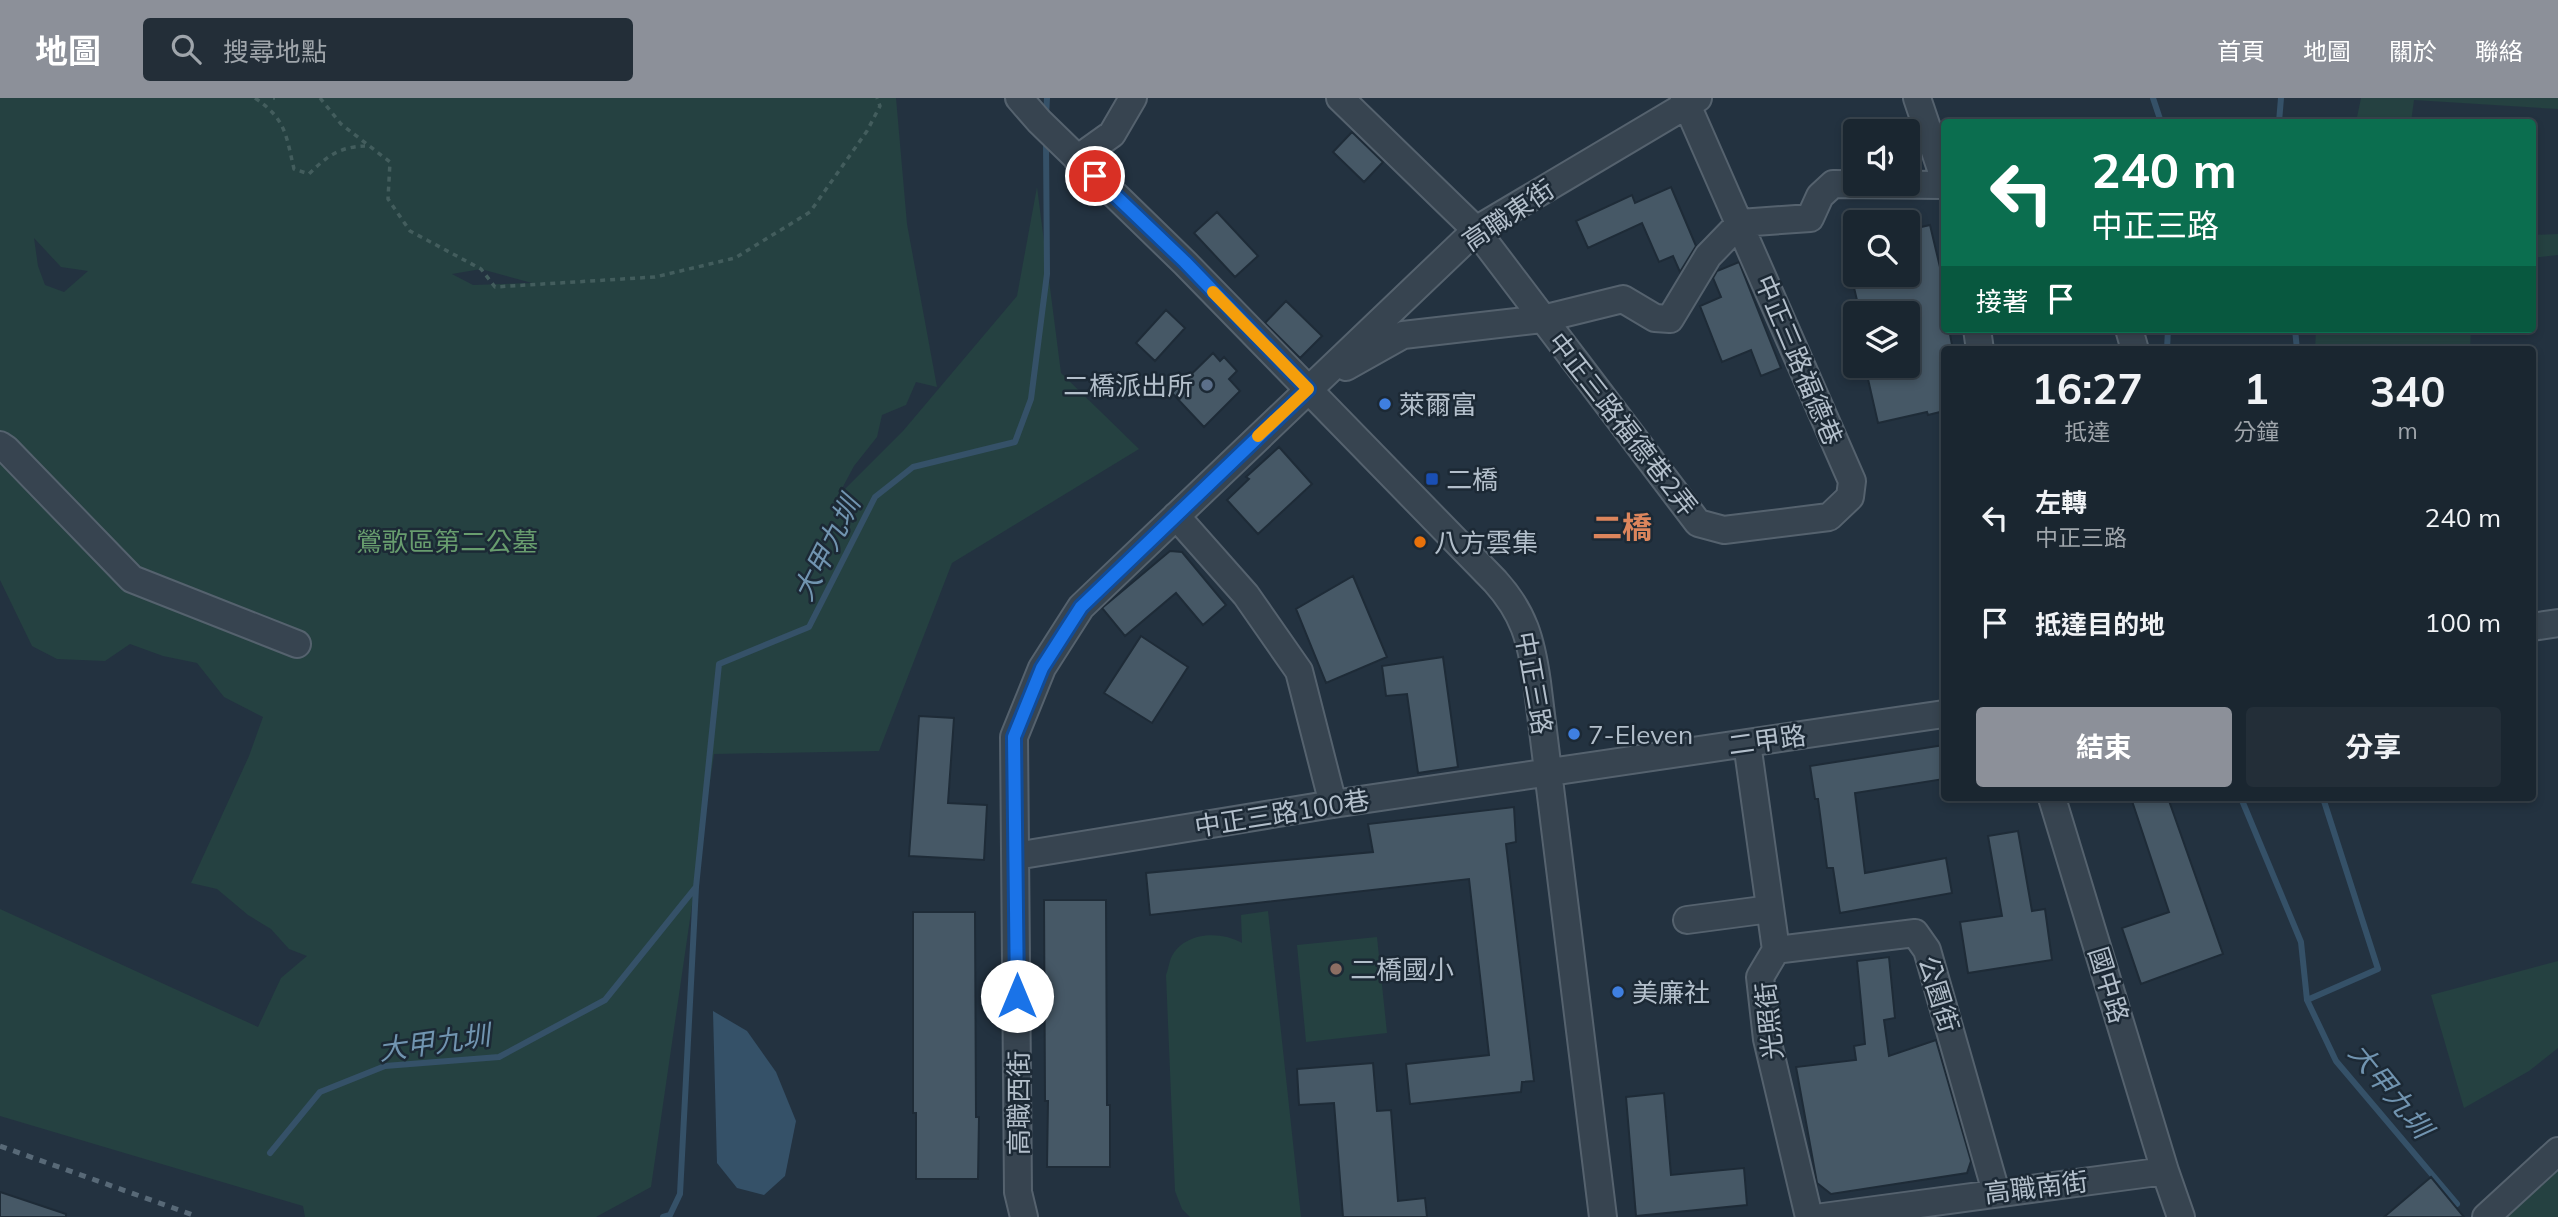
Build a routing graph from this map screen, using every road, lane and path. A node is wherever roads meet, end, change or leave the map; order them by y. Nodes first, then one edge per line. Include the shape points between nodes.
1 (255, 98) edge
2 (320, 98) edge
3 (877, 98) edge
4 (1019, 98) edge
5 (1133, 98) edge
6 (1340, 98) edge
7 (1917, 98) edge
8 (1690, 100) edge
9 (367, 146) junction
10 (1077, 159) junction
11 (1941, 168) edge
12 (1941, 185) edge
13 (1740, 223) junction
14 (1476, 230) junction
15 (1542, 319) junction
16 (1308, 389) junction
17 (0, 445) edge
18 (1850, 498) joint
19 (1176, 516) junction
20 (2558, 623) edge
21 (2536, 626) edge
22 (297, 643) dead end
23 (1941, 714) edge
24 (1747, 743) junction
25 (1549, 773) junction
26 (2053, 801) edge
27 (1333, 804) junction
28 (1016, 856) junction
29 (1770, 909) junction
30 (1687, 920) dead end
31 (1776, 950) junction
32 (2558, 1152) edge
33 (2165, 1171) junction
34 (1996, 1192) junction
35 (1024, 1217) edge
36 (1603, 1217) edge
37 (1809, 1217) edge
38 (1824, 1217) edge
39 (2182, 1217) edge
40 (2486, 1217) edge

1 - 9 path via 282,123 294,169 309,174 347,147
2 - 9 path
3 - 9 path via 880,106 867,131 810,212 735,258 655,278 495,287 481,269 410,231 388,199 390,162
4 - 10 street, 中正三路
5 - 10 street via 1112,134
6 - 14 street, 中正三路福德巷2弄
7 - 11 street
8 - 13 street, 中正三路福德巷
8 - 14 street, 高職東街
10 - 16 street, 中正三路
12 - 13 street via 1833,184 1820,196 1810,218
13 - 15 street via 1707,256 1670,318 1655,318 1623,299
13 - 18 street, 中正三路福德巷 via 1852,481
14 - 15 street, 中正三路福德巷2弄
14 - 16 street, 高職東街
15 - 16 street via 1403,335
15 - 18 street, 中正三路福德巷2弄 via 1698,523 1724,530 1829,517
16 - 19 street, 高職西街
16 - 25 street, 中正三路 via 1509,596 1532,645
17 - 22 street via 132,579
19 - 27 street via 1246,595 1299,671
19 - 28 street, 高職西街 via 1081,607 1042,668 1014,737
20 - 21 street
23 - 24 street, 二甲路
24 - 25 street, 二甲路
24 - 29 street, 光照街
25 - 27 street, 中正三路100巷
25 - 36 street, 中正三路
26 - 33 street, 國中路
27 - 28 street, 中正三路100巷
28 - 35 street, 高職西街 via 1018,1192
29 - 30 street
29 - 31 street, 光照街
31 - 34 street, 公園街 via 1915,933 1927,950
31 - 37 street, 光照街 via 1760,976 1767,1038
32 - 40 street
33 - 34 street, 高職南街
33 - 39 street
34 - 38 street, 高職南街

